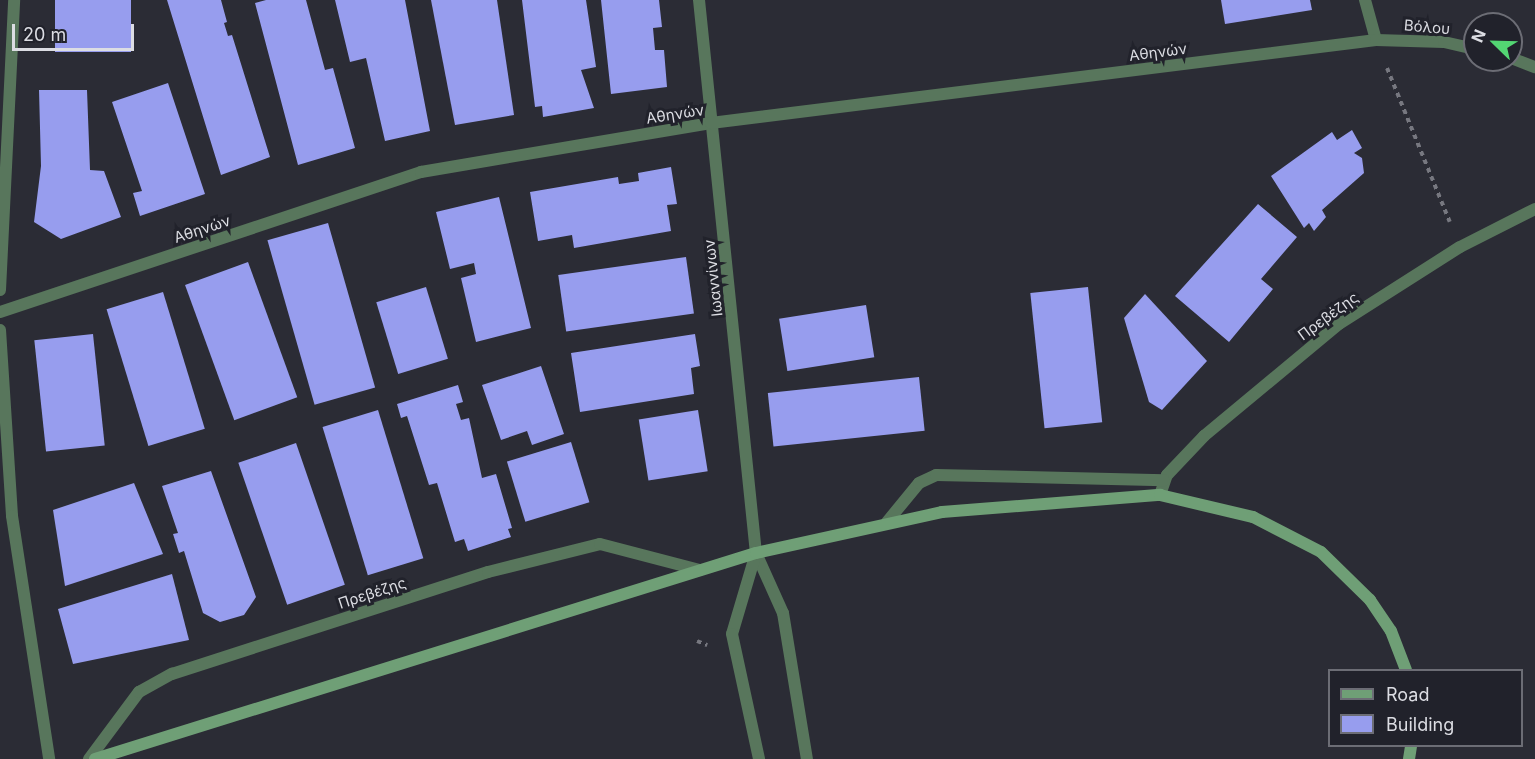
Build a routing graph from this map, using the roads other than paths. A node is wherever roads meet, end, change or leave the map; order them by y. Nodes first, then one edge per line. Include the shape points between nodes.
1 (14, 0) edge
2 (699, 0) edge
3 (1365, 0) edge
4 (1376, 40) junction
5 (1463, 47) edge
6 (711, 123) junction
7 (1535, 209) edge
8 (0, 290) edge
9 (0, 312) edge
10 (0, 330) edge
11 (1164, 480) junction
12 (1160, 495) junction
13 (886, 522) junction
14 (756, 553) junction
15 (700, 570) junction
16 (1406, 669) edge
17 (49, 759) edge
18 (89, 759) edge
19 (95, 759) edge
20 (759, 759) edge
21 (807, 759) edge

1 - 8 street
2 - 6 street, Ιωαννίνων
3 - 4 street
4 - 5 street, Βόλου via 1414,39
4 - 6 street, Αθηνών
6 - 9 street, Αθηνών via 421,172
6 - 14 street, Ιωαννίνων
7 - 11 street, Πρεβέζης via 1460,248 1339,324 1204,436
10 - 17 street via 12,516
11 - 12 street, Πρεβέζης
11 - 13 street via 936,475 919,483
12 - 13 street via 942,512
12 - 16 street via 1252,517 1321,552 1370,600 1391,631
13 - 14 street
14 - 15 street
14 - 20 street via 732,634
14 - 21 street via 783,612
15 - 18 street, Πρεβέζης via 639,551 586,544 466,579 172,674 139,692
15 - 19 street

